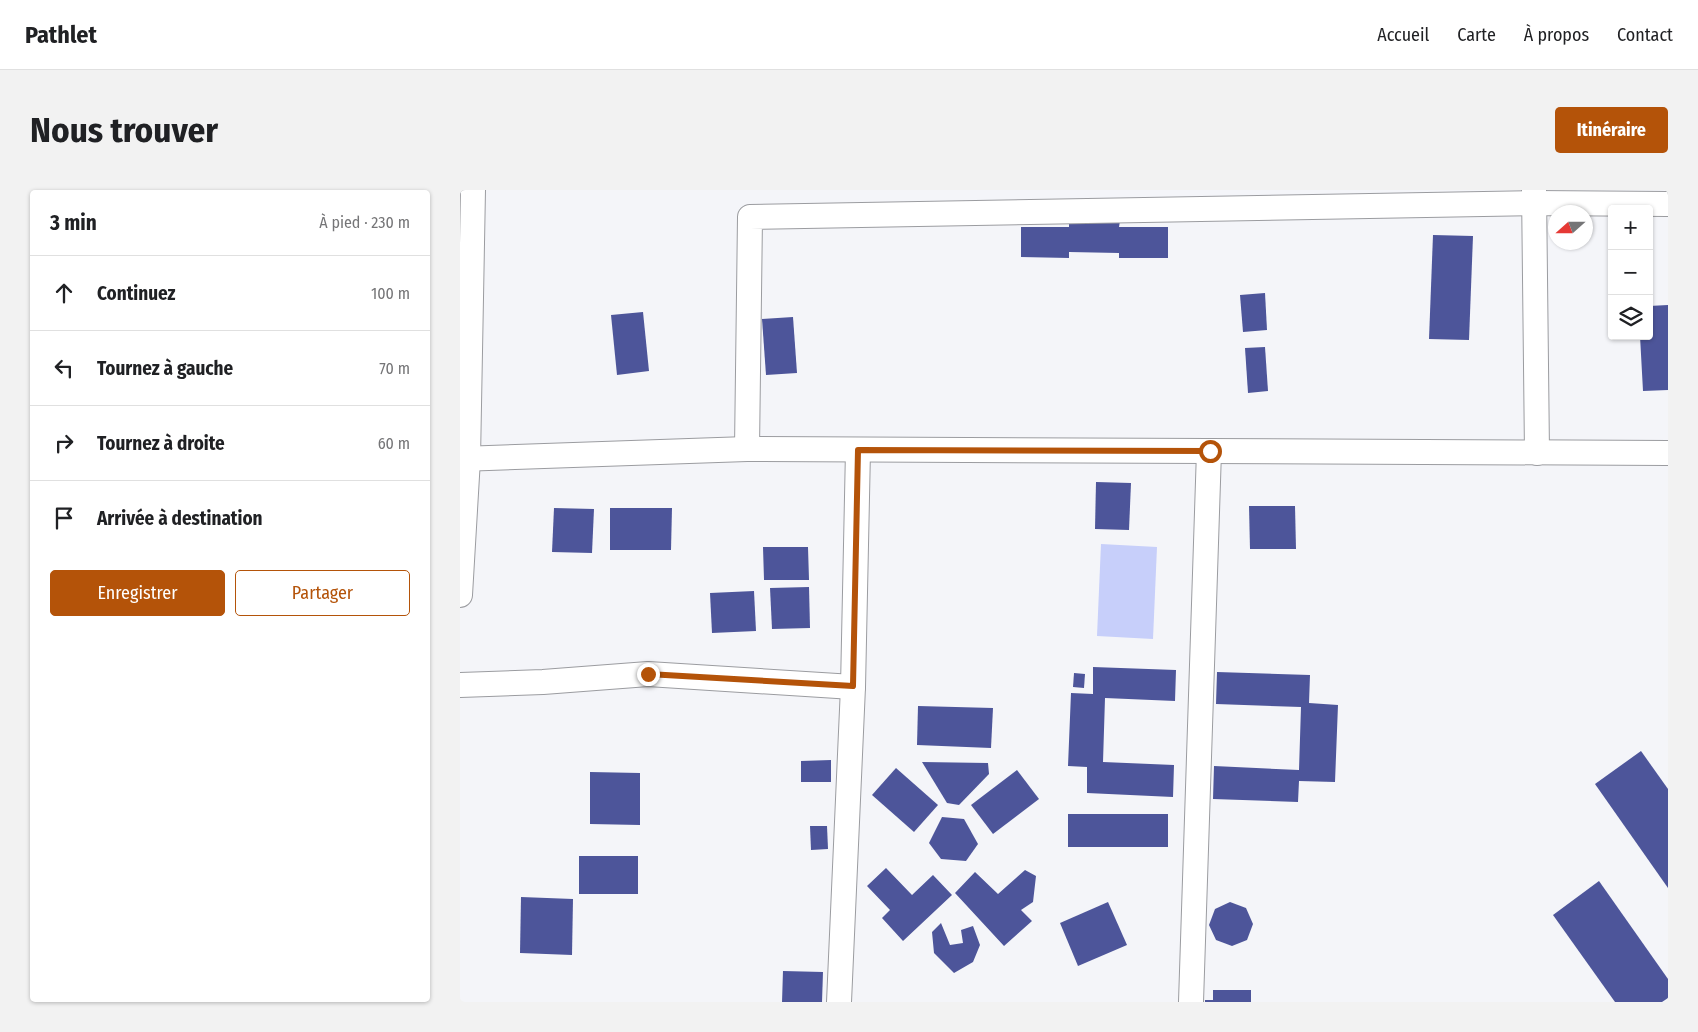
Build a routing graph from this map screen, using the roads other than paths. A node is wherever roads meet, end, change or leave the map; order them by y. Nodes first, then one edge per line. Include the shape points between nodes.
1 (473, 190) edge
2 (1535, 196) edge
3 (1668, 204) edge
4 (747, 449) junction
5 (858, 450) junction
6 (1210, 451) junction
7 (1537, 453) junction
8 (1668, 453) edge
9 (464, 459) edge
10 (460, 595) edge
11 (460, 685) edge
12 (853, 686) junction
13 (839, 1002) edge
14 (1191, 1002) edge

1 - 9 street
2 - 3 street
2 - 4 street via 750,217
2 - 7 street
4 - 5 street
4 - 9 street
5 - 6 street
5 - 12 street
6 - 7 street
6 - 14 street
7 - 8 street
9 - 10 street
11 - 12 street via 648,674
12 - 13 street

